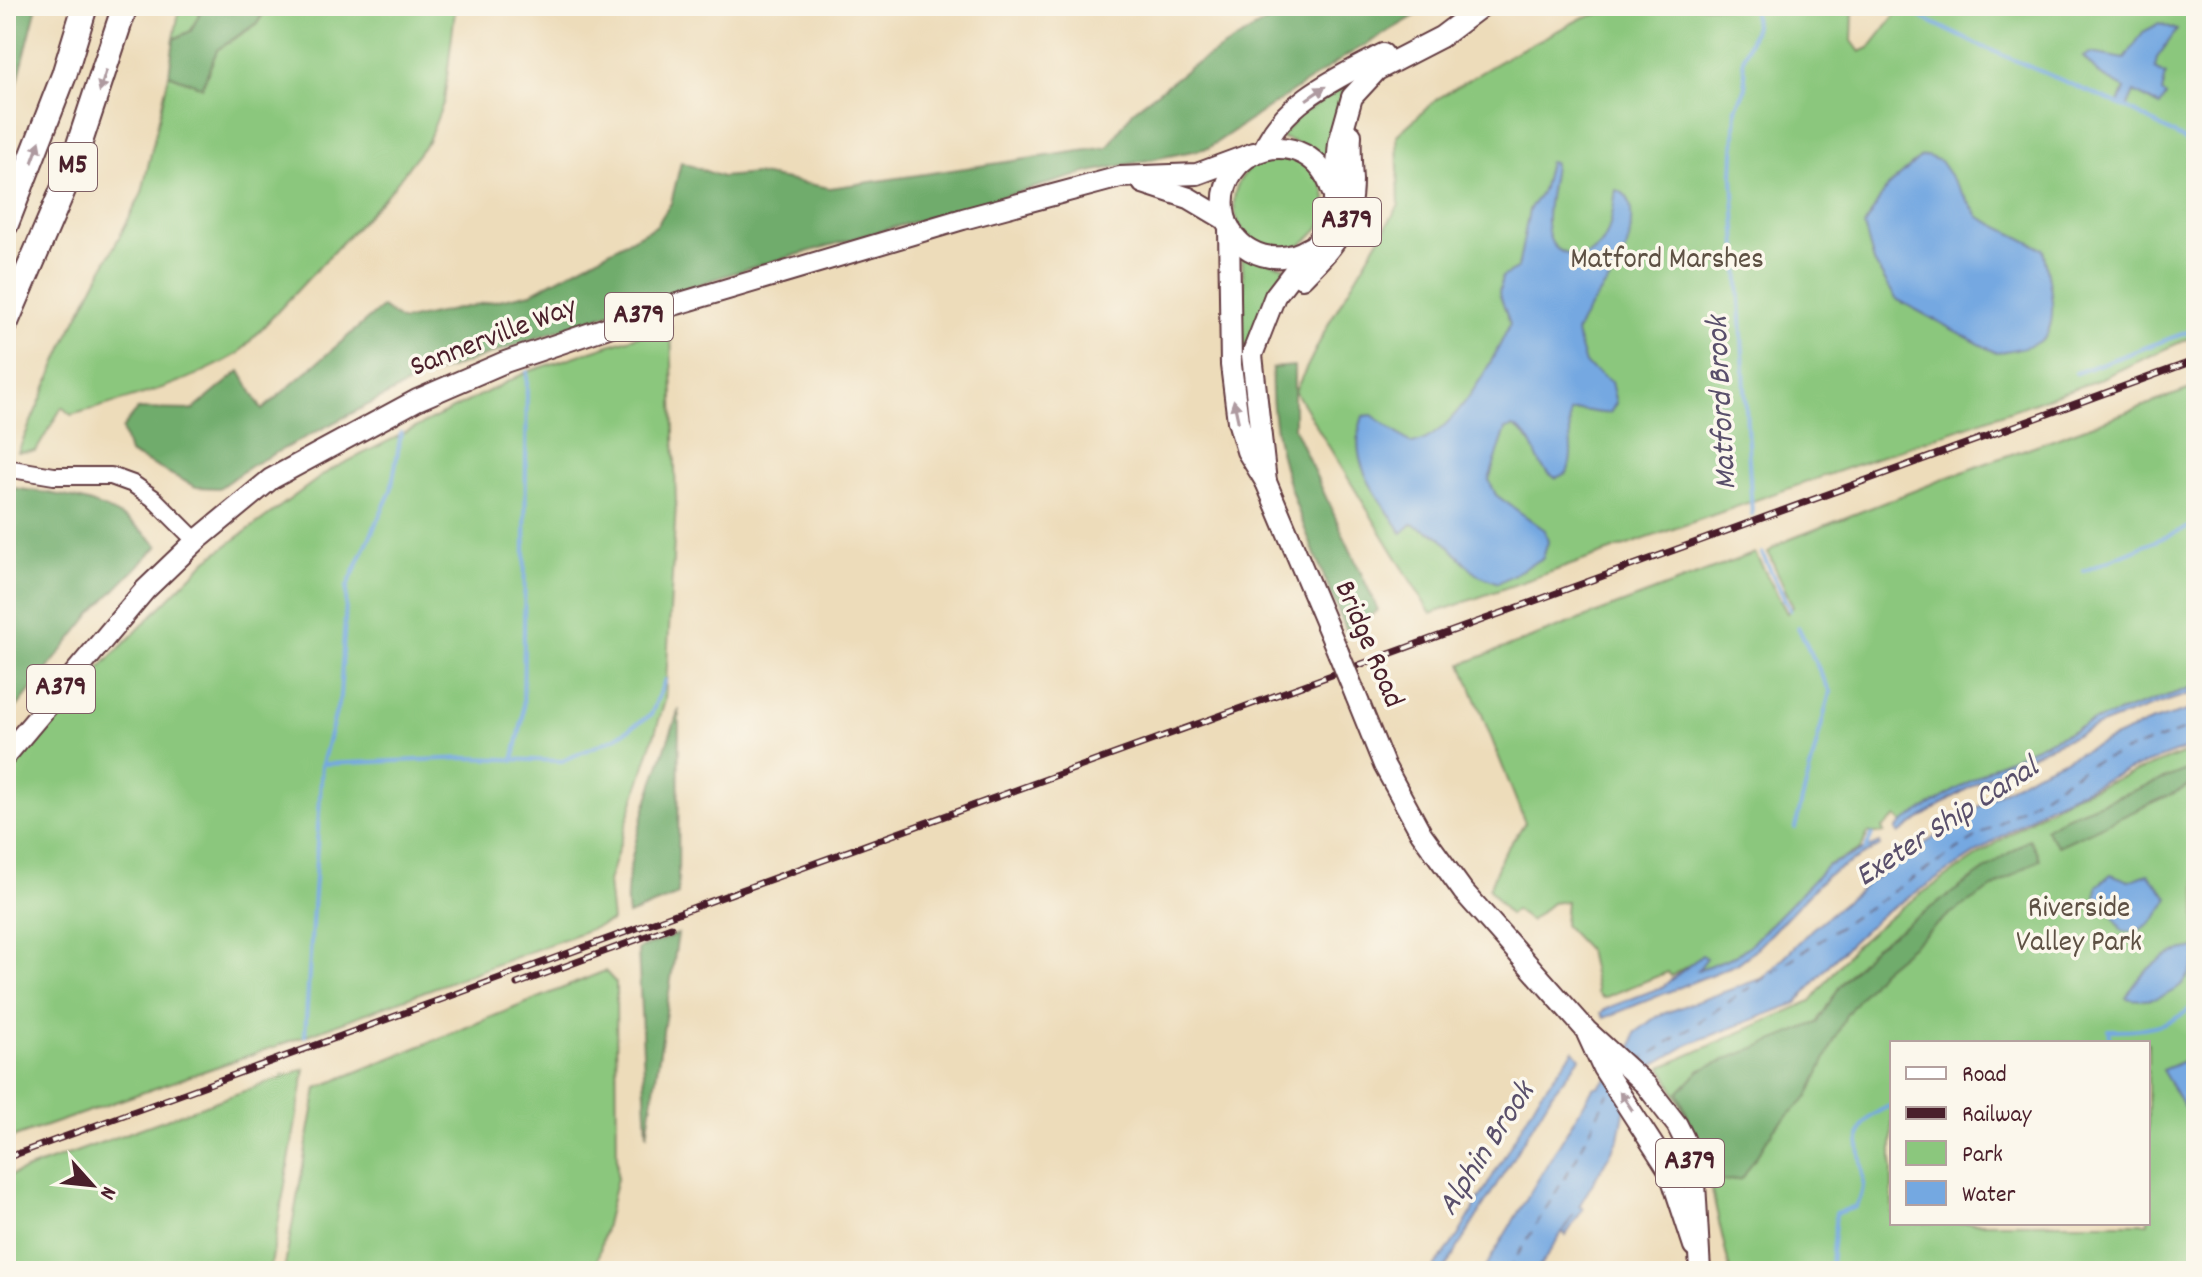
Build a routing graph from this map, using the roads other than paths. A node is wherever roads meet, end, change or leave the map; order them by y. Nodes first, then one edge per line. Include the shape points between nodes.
1 (85, 6) edge
2 (125, 6) edge
3 (1476, 10) edge
4 (1406, 56) junction
5 (1259, 151) junction
6 (1120, 177) junction
7 (1333, 195) junction
8 (6, 224) edge
9 (1228, 224) junction
10 (1318, 241) junction
11 (6, 322) edge
12 (1255, 381) junction
13 (6, 468) edge
14 (1266, 482) junction
15 (196, 541) junction
16 (6, 755) edge
17 (1615, 1068) junction
18 (1699, 1263) edge

8 -> 1 highway, M5
2 -> 11 highway, M5 via 94,109
3 - 4 main road, A379
5 -> 3 main road, A379 via 1281,121 1307,99 1435,26
4 - 7 main road, A379 via 1377,70 1352,97 1339,143
4 - 12 main road, A379 via 1379,77 1358,105 1346,225 1278,309
5 - 6 main road, Sannerville Way / A379 via 1197,174
5 - 7 main road, A379 via 1290,149 1310,158 1328,179
5 - 9 main road, A379 via 1229,178 1224,204
6 - 9 main road, A379 via 1176,193
6 - 15 main road, Sannerville Way / A379 via 677,304 505,362 318,451 271,479
7 - 10 main road, A379 via 1328,227
9 - 10 main road, A379 via 1242,244 1271,257 1294,255
14 -> 9 main road, Bridge Road / A379 via 1247,451 1232,387
10 - 12 main road, A379 via 1264,318 1252,355
12 - 14 main road, A379
13 - 15 street via 54,476 111,476 133,484
14 - 17 main road, Bridge Road / A379, bridge via 1384,765 1421,833 1463,891
15 - 16 main road, Sannerville Way / A379 via 106,634
18 -> 17 main road, Bridge Road / A379 via 1669,1170
17 - 18 main road, Bridge Road / A379 via 1646,1085 1677,1125 1700,1219

